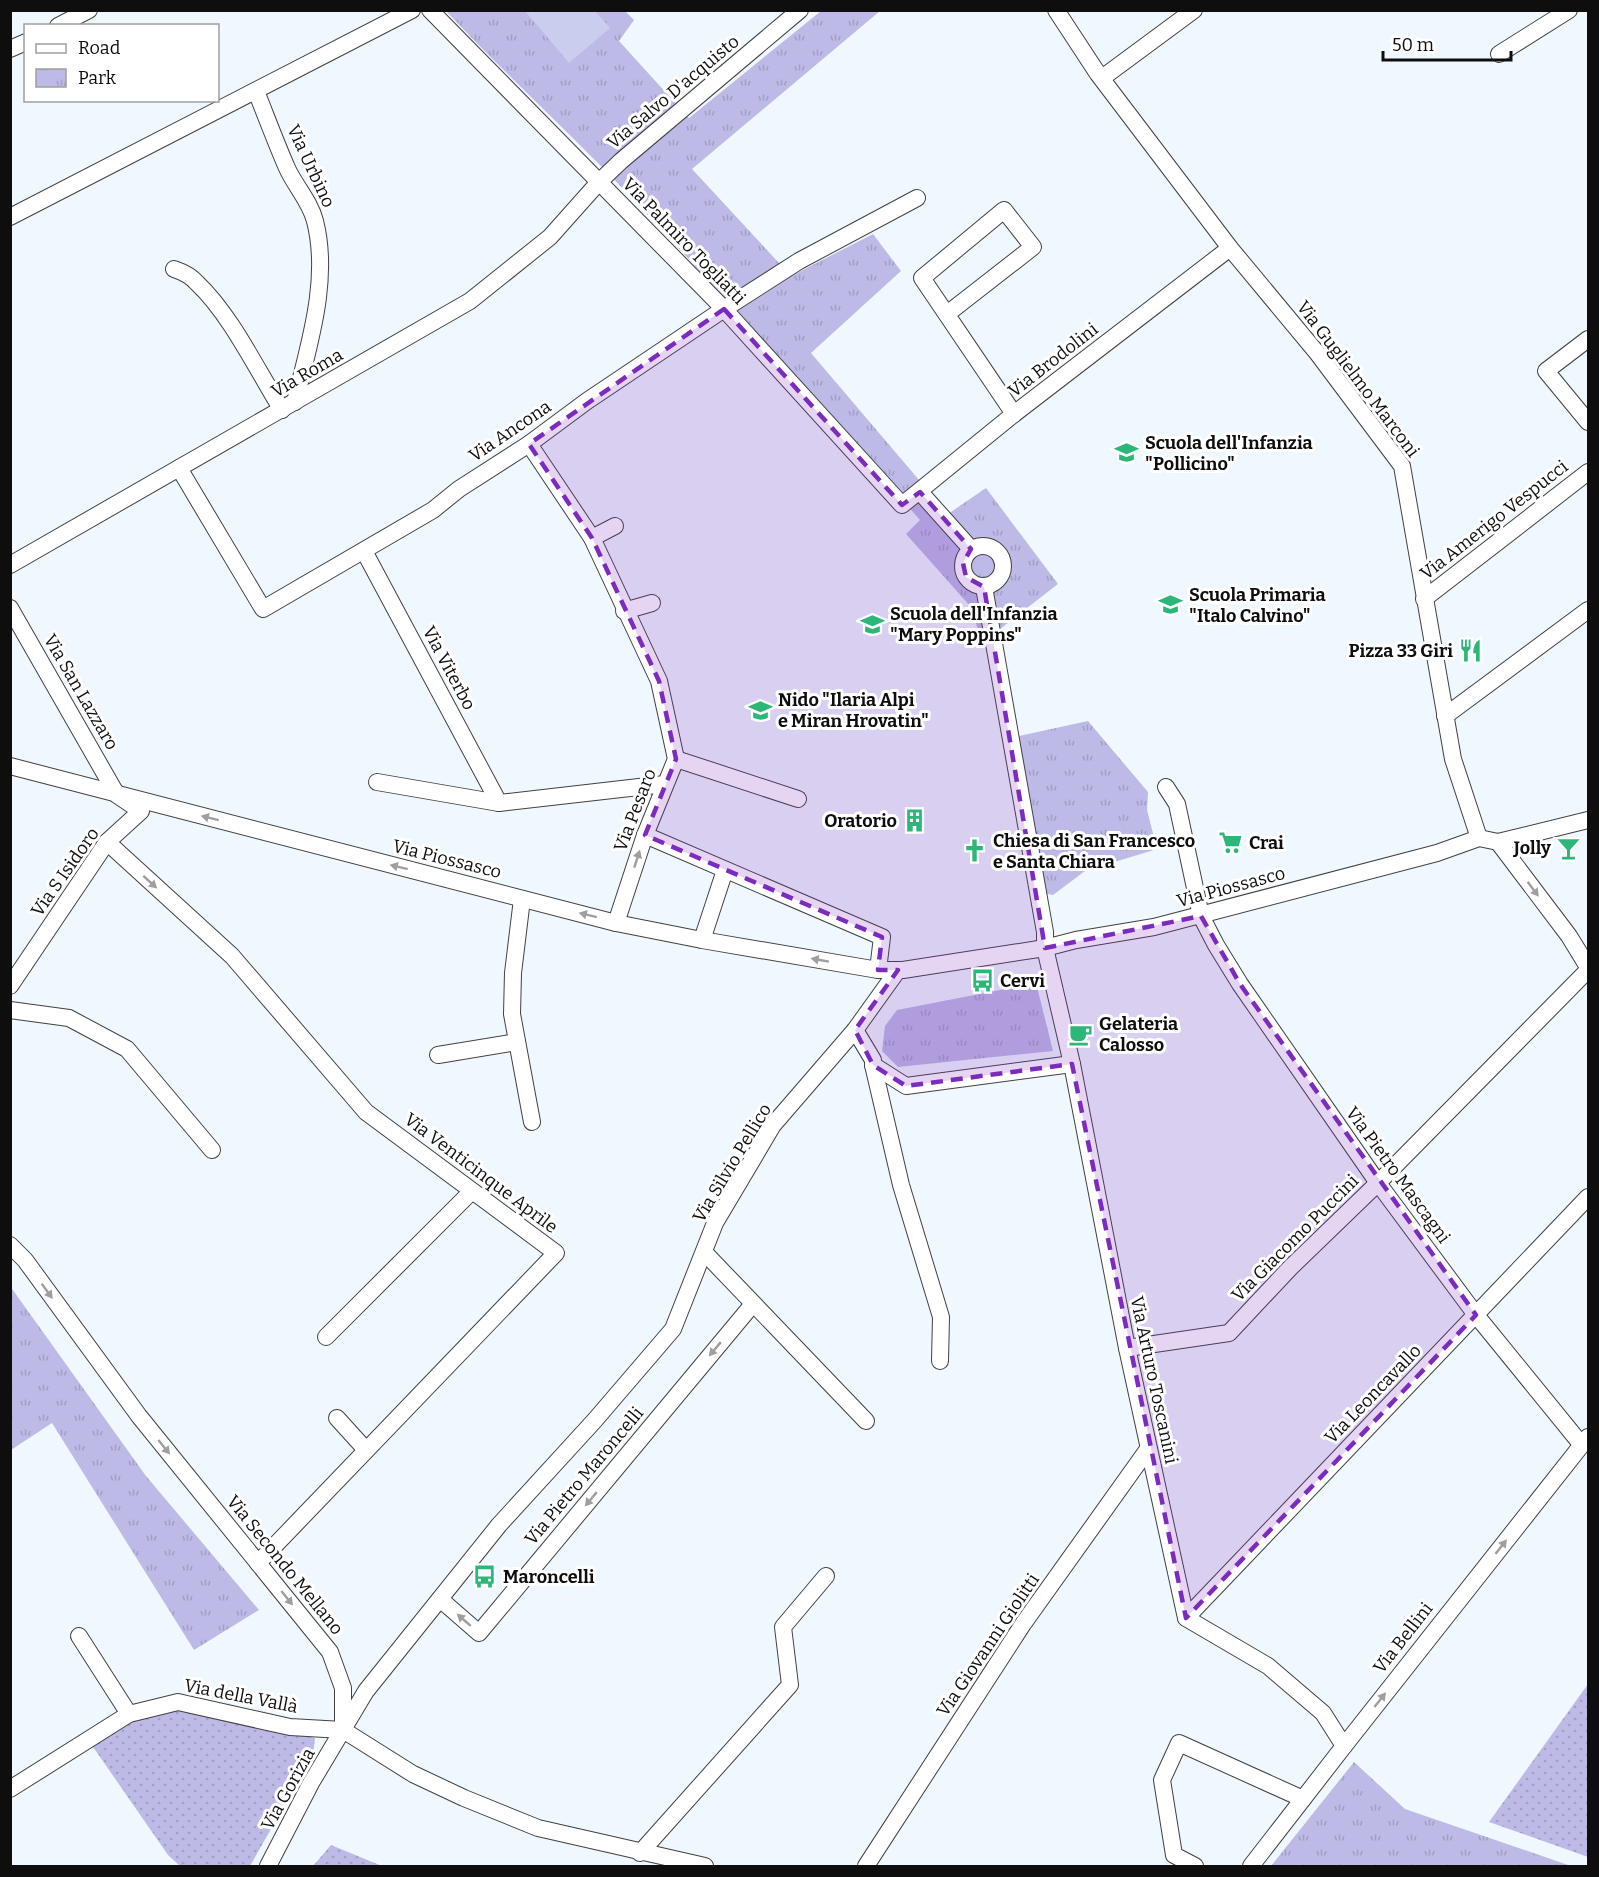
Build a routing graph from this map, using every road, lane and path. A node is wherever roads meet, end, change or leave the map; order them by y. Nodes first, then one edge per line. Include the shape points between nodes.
1 (89, 10) edge
2 (412, 10) edge
3 (430, 10) edge
4 (800, 10) edge
5 (1056, 10) edge
6 (1194, 10) edge
7 (1569, 10) edge
8 (62, 24) edge
9 (24, 43) edge
10 (10, 49) edge
11 (1499, 54) dead end
12 (1102, 78) junction
13 (256, 91) junction
14 (599, 182) junction
15 (917, 198) dead end
16 (10, 217) edge
17 (1230, 248) junction
18 (174, 269) dead end
19 (724, 309) junction
20 (947, 314) junction
21 (1588, 339) edge
22 (288, 406) junction
23 (1014, 414) junction
24 (1588, 423) edge
25 (530, 444) junction
26 (179, 468) junction
27 (1588, 472) edge
28 (920, 492) junction
29 (902, 505) joint
30 (615, 526) dead end
31 (592, 538) junction
32 (971, 549) junction
33 (364, 551) junction
34 (10, 565) edge
35 (984, 586) junction
36 (1424, 599) junction
37 (652, 603) dead end
38 (10, 608) edge
39 (1588, 610) edge
40 (624, 611) junction
41 (1445, 716) junction
42 (676, 759) junction
43 (10, 766) edge
44 (377, 782) dead end
45 (665, 784) junction
46 (1166, 787) dead end
47 (117, 795) junction
48 (798, 799) dead end
49 (499, 803) junction
50 (1588, 820) edge
51 (645, 836) junction
52 (1479, 838) junction
53 (107, 842) junction
54 (1498, 843) junction
55 (725, 870) junction
56 (522, 899) junction
57 (1201, 916) junction
58 (616, 923) junction
59 (702, 940) junction
60 (1045, 948) junction
61 (1588, 968) edge
62 (878, 970) junction
63 (898, 970) junction
64 (10, 986) edge
65 (10, 1010) edge
66 (855, 1030) junction
67 (517, 1042) junction
68 (438, 1055) dead end
69 (1072, 1064) junction
70 (873, 1065) junction
71 (532, 1122) dead end
72 (212, 1150) dead end
73 (1378, 1183) junction
74 (472, 1191) junction
75 (1588, 1197) edge
76 (10, 1245) edge
77 (704, 1252) junction
78 (753, 1304) junction
79 (1476, 1314) junction
80 (326, 1337) dead end
81 (1127, 1348) junction
82 (940, 1360) dead end
83 (337, 1418) dead end
84 (866, 1421) dead end
85 (1585, 1440) edge
86 (1148, 1449) junction
87 (366, 1450) junction
88 (258, 1563) junction
89 (826, 1576) dead end
90 (440, 1599) junction
91 (1186, 1618) junction
92 (79, 1636) dead end
93 (129, 1714) junction
94 (343, 1730) junction
95 (1344, 1746) junction
96 (10, 1789) edge
97 (1303, 1799) junction
98 (640, 1853) junction
99 (268, 1866) edge
100 (705, 1866) edge
101 (866, 1866) edge
102 (1195, 1866) edge
103 (1251, 1866) edge

1 - 8 street
2 - 13 street
3 - 14 street, Via Palmiro Togliatti
4 - 14 street, Via Salvo D'acquisto
5 - 12 street, Via Guglielmo Marconi
6 - 12 street
7 - 11 street
9 - 10 street
12 - 17 street, Via Guglielmo Marconi
13 - 16 street
13 - 22 street, Via Urbino via 288,170 315,220 321,264 314,325
14 - 19 street, Via Palmiro Togliatti
14 - 22 street, Via Roma via 550,237 470,301
15 - 19 street, Via Ancona via 800,261
17 - 23 street, Via Brodolini
17 - 36 street, Via Guglielmo Marconi via 1318,354 1402,466
18 - 22 street via 187,274 213,300
19 - 25 street, Via Ancona
19 - 29 street, Via Palmiro Togliatti
20 - 20 street via 922,278 1004,210 1033,247
20 - 23 street
21 - 24 street via 1546,371
22 - 26 street, Via Roma
23 - 28 street, Via Brodolini
25 - 31 street, Via Pesaro
25 - 33 street, Via Ancona
26 - 33 street, Via Ancona via 263,609
26 - 34 street, Via Roma
27 - 36 street, Via Amerigo Vespucci
28 - 29 street, Via Brodolini
28 - 32 street
30 - 31 street
31 - 40 street, Via Pesaro
32 - 35 street via 963,563 966,577
32 - 35 street via 991,547 1004,564 995,583
33 - 49 street, Via Viterbo
35 - 60 street, Via Arturo Toscanini via 1040,900
36 - 41 street, Via Guglielmo Marconi
37 - 40 street
38 - 47 street, Via San Lazzaro
39 - 41 street
40 - 42 street, Via Pesaro via 658,681 666,688
41 - 52 street, Via Guglielmo Marconi via 1453,759
42 - 45 street, Via Pesaro
42 - 48 street
43 - 47 street, Via Piossasco
44 - 49 street
45 - 49 street
45 - 51 street, Via Pesaro
46 - 57 street, Via Pietro Mascagni via 1177,804
47 - 53 street, Via S Isidoro via 141,811
56 -> 47 street, Via Piossasco
50 - 54 street
51 - 55 street
58 -> 51 street, Via Pesaro
52 - 54 street
52 - 57 street, Via Piossasco via 1437,853
53 - 64 street, Via S Isidoro
53 -> 74 street, Via Venticinque Aprile via 232,956 366,1112
54 -> 61 street via 1569,936
55 - 59 street
55 - 62 street via 882,936
58 -> 56 street, Via Piossasco
56 - 67 street via 513,973 512,1014
57 - 60 street, Via Piossasco
57 - 73 street, Via Pietro Mascagni via 1240,984
58 - 59 street, Via Piossasco
62 -> 59 street, Via Piossasco
60 - 63 street, Via Piossasco
60 - 69 street, Via Arturo Toscanini
61 - 73 street, Via Giacomo Puccini
62 - 63 street, Via Piossasco
63 - 66 street, Via Silvio Pellico
65 - 72 street via 69,1018 127,1049
66 - 70 street
66 - 77 street, Via Silvio Pellico via 773,1125 715,1223
67 - 68 street
67 - 71 street
69 - 70 street via 906,1086
69 - 81 street, Via Arturo Toscanini
70 - 82 street via 901,1185 941,1317
73 - 79 street, Via Pietro Mascagni
73 - 81 street, Via Giacomo Puccini via 1229,1333
74 - 80 street
74 - 87 street, Via Venticinque Aprile via 556,1253
75 - 79 street, Via Leoncavallo
76 -> 88 street, Via Secondo Mellano via 139,1416
77 - 78 street, Via Silvio Pellico
77 - 90 street, Via Pietro Maroncelli via 673,1329 499,1526
78 - 84 street, Via Silvio Pellico
78 -> 90 street, Via Pietro Maroncelli via 479,1633
79 - 85 street, Via Pietro Mascagni
79 - 91 street, Via Leoncavallo
81 - 86 street, Via Arturo Toscanini
83 - 87 street
95 -> 85 street, Via Bellini
86 - 91 street, Via Arturo Toscanini
86 - 101 street, Via Giovanni Giolitti via 1023,1624
87 - 88 street, Via Venticinque Aprile
88 -> 94 street, Via Secondo Mellano via 330,1652 343,1688
89 - 98 street via 783,1627 790,1685
90 - 94 street, Via Pietro Maroncelli via 366,1690
91 - 95 street via 1268,1666 1323,1713
92 - 93 street
93 - 94 street, Via della Vallà via 178,1702 290,1727
93 - 96 street, Via della Vallà
94 - 98 street via 413,1774 464,1798 538,1828
94 - 99 street, Via Gorizia
95 - 97 street, Via Bellini
97 - 102 street via 1179,1743 1162,1780 1174,1855
97 - 103 street, Via Bellini
98 - 100 street

